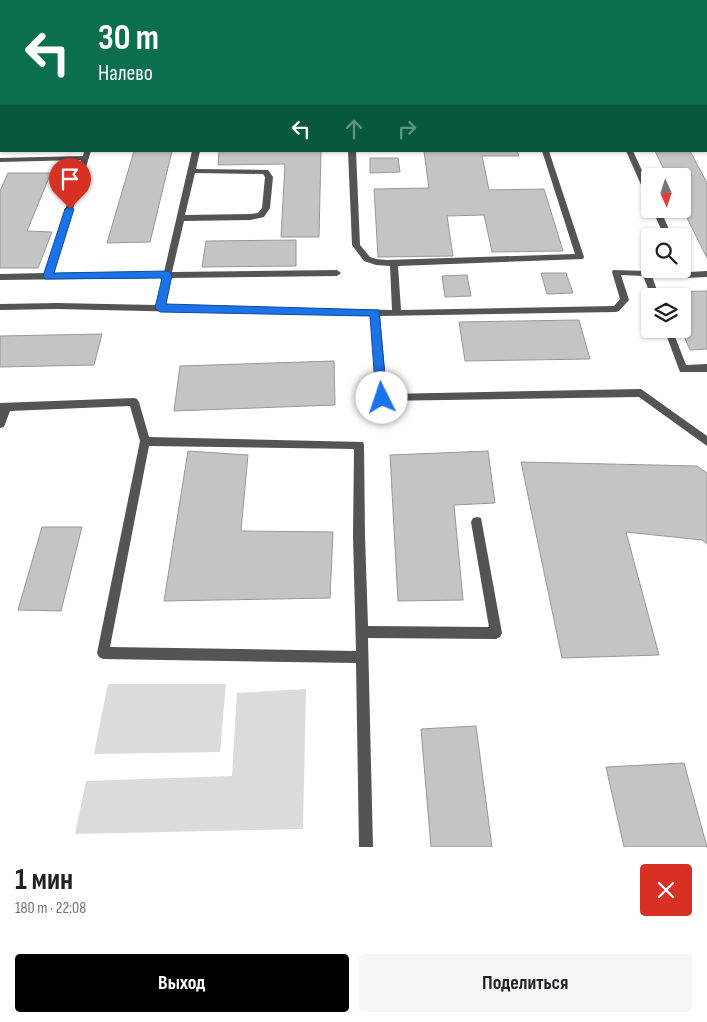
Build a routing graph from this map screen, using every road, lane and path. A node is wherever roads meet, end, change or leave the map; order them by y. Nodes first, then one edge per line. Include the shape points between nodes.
1 (196, 152) edge
2 (352, 152) edge
3 (545, 152) edge
4 (629, 152) edge
5 (87, 155) edge
6 (0, 160) edge
7 (192, 171) junction
8 (641, 177) edge
9 (181, 218) junction
10 (394, 263) junction
11 (691, 272) edge
12 (337, 273) dead end
13 (641, 273) edge
14 (707, 274) edge
15 (168, 275) junction
16 (48, 276) junction
17 (0, 277) edge
18 (0, 307) edge
19 (160, 308) junction
20 (375, 313) junction
21 (397, 313) junction
22 (671, 338) edge
23 (707, 368) edge
24 (3, 407) edge
25 (0, 424) edge
26 (145, 441) junction
27 (707, 442) edge
28 (478, 522) dead end
29 (362, 632) junction
30 (362, 657) junction
31 (366, 847) edge

1 - 7 lane
2 - 10 lane via 356,245 362,256 372,263
3 - 10 lane via 580,257
4 - 8 lane
5 - 6 lane
5 - 16 lane
7 - 9 lane
7 - 9 lane via 265,172 269,177 266,208 261,215 250,218
9 - 15 lane
10 - 21 lane
11 - 14 lane
12 - 15 lane
13 - 21 lane via 616,272 625,300 616,309
15 - 16 lane
15 - 19 lane
16 - 17 lane
18 - 19 lane
19 - 20 lane
20 - 21 lane
20 - 27 lane via 382,398 640,393
22 - 23 lane via 683,369
24 - 25 lane
24 - 26 lane via 134,402
26 - 29 lane via 359,445
26 - 30 lane via 103,653
28 - 29 lane via 496,633
29 - 30 lane
30 - 31 lane

